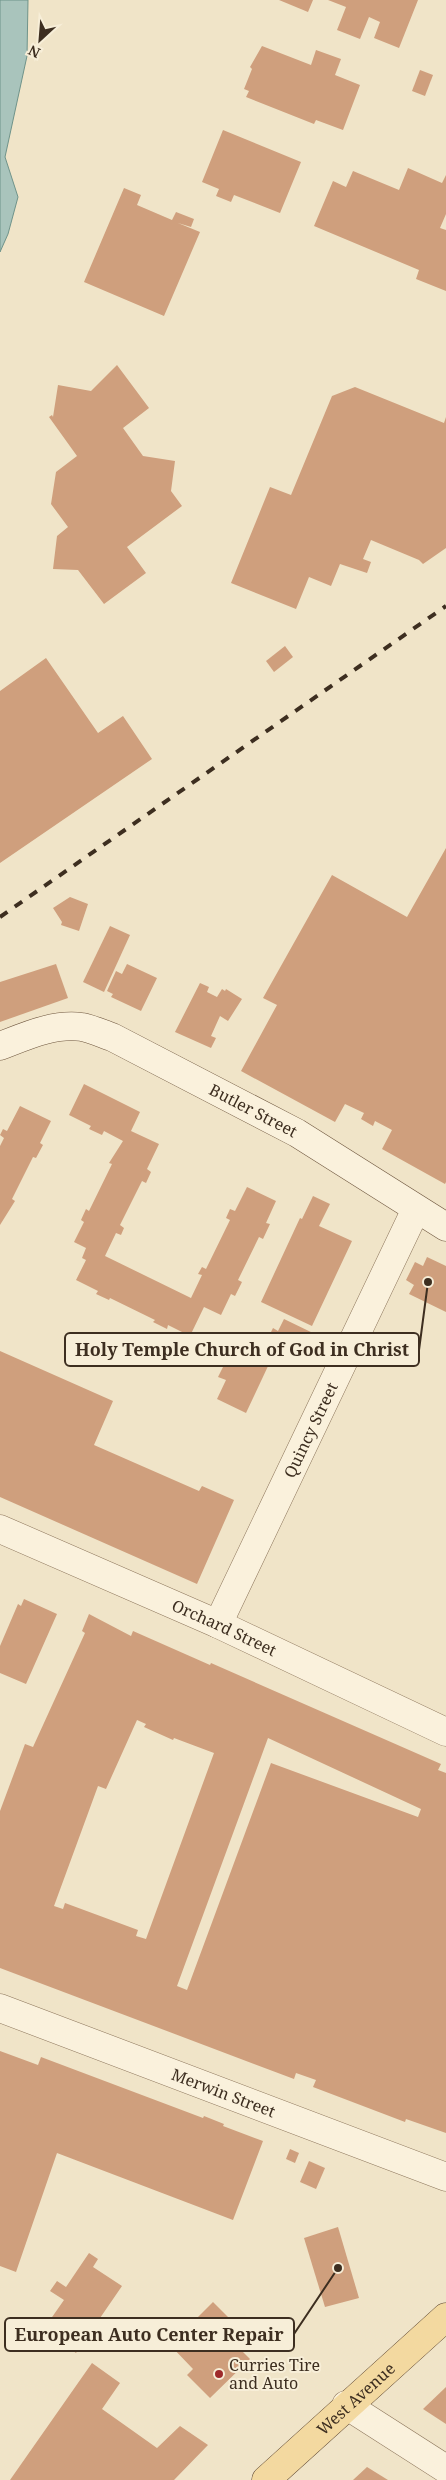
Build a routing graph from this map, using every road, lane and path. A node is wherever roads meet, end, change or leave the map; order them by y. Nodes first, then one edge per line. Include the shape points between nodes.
1 (0, 1046) edge
2 (416, 1209) junction
3 (446, 1227) edge
4 (0, 1529) edge
5 (218, 1624) junction
6 (446, 1732) edge
7 (0, 2008) edge
8 (446, 2177) edge
9 (446, 2317) edge
10 (346, 2405) junction
11 (446, 2469) edge
12 (266, 2480) edge

1 - 2 street, Butler Street via 66,1026 84,1027 112,1037 297,1133
2 - 3 street, Butler Street
2 - 5 street, Quincy Street
4 - 5 street, Orchard Street
5 - 6 street, Orchard Street
7 - 8 street, Merwin Street
9 - 10 main road, West Avenue
10 - 11 street
10 - 12 main road, West Avenue

